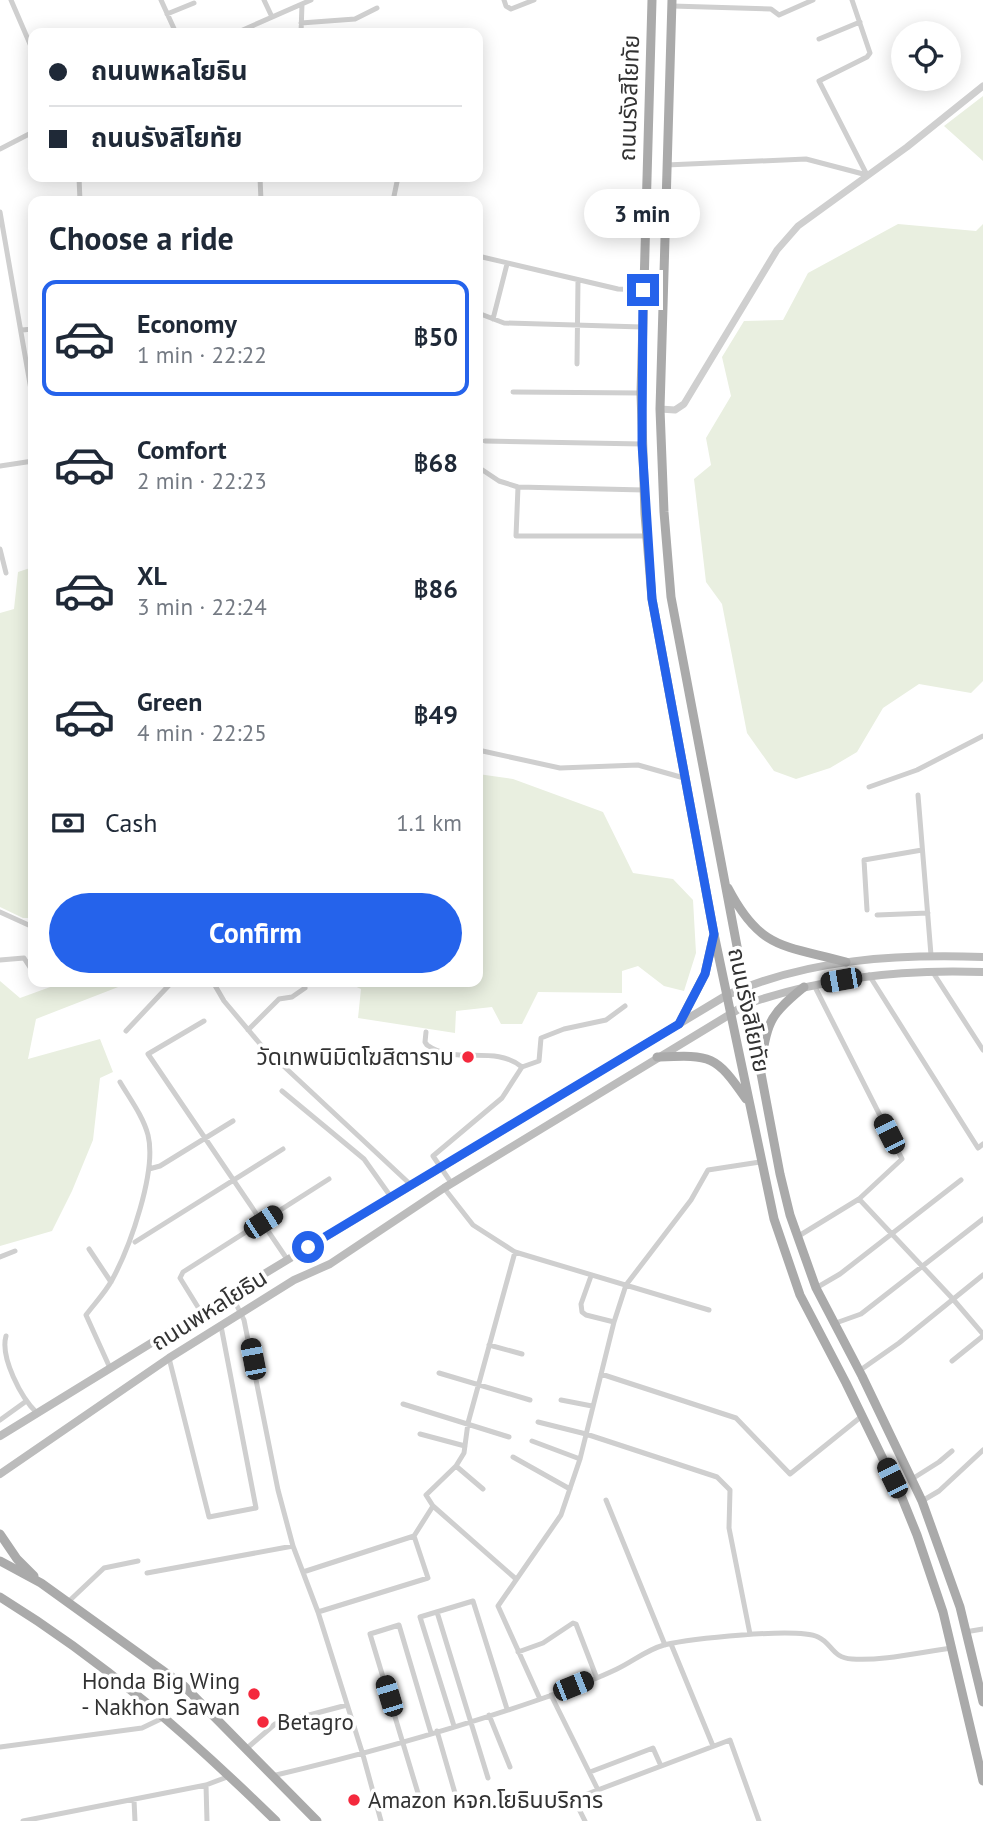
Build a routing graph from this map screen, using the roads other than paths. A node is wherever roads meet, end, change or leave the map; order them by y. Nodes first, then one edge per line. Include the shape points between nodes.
1 (11, 0) edge
2 (161, 0) edge
3 (264, 0) edge
4 (311, 0) edge
5 (505, 0) edge
6 (534, 0) edge
7 (652, 0) edge
8 (813, 0) edge
9 (852, 0) edge
10 (194, 3) dead end
11 (672, 3) edge
12 (302, 4) junction
13 (377, 8) dead end
14 (167, 14) junction
15 (272, 17) junction
16 (860, 22) junction
17 (301, 23) junction
18 (174, 28) edge
19 (254, 28) edge
20 (301, 28) edge
21 (819, 38) dead end
22 (28, 39) edge
23 (983, 86) edge
24 (28, 135) edge
25 (0, 149) edge
26 (666, 165) junction
27 (867, 175) junction
28 (645, 206) junction
29 (665, 207) junction
30 (0, 212) edge
31 (483, 258) edge
32 (507, 264) junction
33 (578, 280) junction
34 (643, 290) junction
35 (483, 315) edge
36 (493, 319) junction
37 (579, 325) junction
38 (642, 327) junction
39 (28, 329) edge
40 (22, 330) junction
41 (577, 364) dead end
42 (28, 369) edge
43 (513, 393) dead end
44 (641, 393) junction
45 (660, 409) junction
46 (485, 441) dead end
47 (642, 444) junction
48 (28, 462) edge
49 (0, 466) edge
50 (483, 470) edge
51 (518, 487) junction
52 (644, 490) junction
53 (647, 536) junction
54 (0, 549) edge
55 (6, 573) dead end
56 (983, 736) edge
57 (483, 751) edge
58 (684, 778) junction
59 (869, 786) dead end
60 (918, 795) dead end
61 (922, 850) junction
62 (723, 877) junction
63 (867, 910) dead end
64 (0, 912) edge
65 (928, 913) junction
66 (877, 915) dead end
67 (28, 924) edge
68 (714, 934) junction
69 (931, 955) junction
70 (983, 957) edge
71 (0, 960) edge
72 (28, 961) edge
73 (846, 962) junction
74 (932, 971) junction
75 (983, 972) edge
76 (869, 975) junction
77 (809, 986) junction
78 (167, 987) edge
79 (216, 987) edge
80 (305, 988) dead end
81 (744, 988) junction
82 (727, 995) junction
83 (747, 1004) junction
84 (625, 1006) dead end
85 (731, 1012) junction
86 (204, 1021) dead end
87 (679, 1024) junction
88 (248, 1030) junction
89 (126, 1031) dead end
90 (426, 1032) dead end
91 (983, 1050) edge
92 (657, 1057) junction
93 (522, 1068) junction
94 (761, 1074) junction
95 (121, 1082) dead end
96 (282, 1091) dead end
97 (749, 1103) junction
98 (233, 1121) dead end
99 (205, 1140) junction
100 (983, 1144) edge
101 (283, 1149) dead end
102 (761, 1163) junction
103 (149, 1168) junction
104 (441, 1168) junction
105 (330, 1179) dead end
106 (232, 1180) junction
107 (961, 1180) dead end
108 (411, 1185) junction
109 (448, 1186) junction
110 (391, 1197) junction
111 (859, 1199) junction
112 (983, 1219) edge
113 (263, 1222) junction
114 (891, 1233) junction
115 (797, 1237) junction
116 (135, 1242) dead end
117 (89, 1250) dead end
118 (15, 1251) dead end
119 (515, 1252) junction
120 (0, 1257) edge
121 (287, 1259) junction
122 (922, 1266) junction
123 (983, 1275) edge
124 (591, 1276) junction
125 (111, 1282) junction
126 (626, 1285) junction
127 (816, 1288) junction
128 (231, 1294) junction
129 (952, 1298) junction
130 (709, 1310) dead end
131 (201, 1312) junction
132 (242, 1313) junction
133 (614, 1322) junction
134 (833, 1324) junction
135 (221, 1326) junction
136 (983, 1335) edge
137 (6, 1336) dead end
138 (489, 1345) junction
139 (522, 1354) dead end
140 (169, 1358) junction
141 (952, 1361) dead end
142 (110, 1368) junction
143 (439, 1373) dead end
144 (860, 1373) junction
145 (601, 1374) junction
146 (846, 1383) junction
147 (478, 1385) junction
148 (530, 1400) dead end
149 (561, 1400) dead end
150 (25, 1402) junction
151 (402, 1404) dead end
152 (592, 1406) junction
153 (37, 1413) junction
154 (862, 1416) junction
155 (0, 1420) edge
156 (538, 1422) dead end
157 (468, 1423) junction
158 (421, 1434) dead end
159 (586, 1434) junction
160 (0, 1436) edge
161 (509, 1437) dead end
162 (532, 1441) dead end
163 (465, 1446) junction
164 (983, 1450) edge
165 (952, 1451) dead end
166 (513, 1457) dead end
167 (580, 1459) junction
168 (456, 1466) junction
169 (0, 1474) edge
170 (912, 1479) junction
171 (483, 1489) dead end
172 (570, 1489) junction
173 (606, 1500) dead end
174 (922, 1501) junction
175 (433, 1506) junction
176 (0, 1534) edge
177 (414, 1536) junction
178 (293, 1546) junction
179 (0, 1561) edge
180 (138, 1561) dead end
181 (303, 1572) junction
182 (147, 1573) dead end
183 (516, 1579) junction
184 (41, 1583) junction
185 (0, 1597) edge
186 (66, 1603) junction
187 (318, 1612) junction
188 (437, 1612) junction
189 (983, 1629) edge
190 (965, 1632) junction
191 (750, 1634) junction
192 (668, 1644) junction
193 (952, 1647) junction
194 (518, 1652) junction
195 (596, 1676) junction
196 (551, 1695) junction
197 (540, 1699) junction
198 (983, 1702) edge
199 (347, 1705) junction
200 (507, 1709) junction
201 (489, 1715) junction
202 (165, 1717) junction
203 (469, 1721) junction
204 (454, 1726) junction
205 (434, 1732) junction
206 (403, 1742) junction
207 (713, 1746) junction
208 (0, 1748) edge
209 (246, 1749) junction
210 (363, 1755) junction
211 (661, 1766) junction
212 (510, 1767) dead end
213 (590, 1772) junction
214 (230, 1776) junction
215 (272, 1776) junction
216 (488, 1778) dead end
217 (983, 1781) edge
218 (206, 1786) junction
219 (598, 1790) junction
220 (134, 1800) junction
221 (457, 1800) dead end
222 (421, 1803) dead end
223 (62, 1818) edge
224 (23, 1821) edge
225 (135, 1821) edge
226 (207, 1821) edge
227 (276, 1821) edge
228 (317, 1821) edge
229 (381, 1821) edge
230 (584, 1821) edge
231 (759, 1821) edge

1 - 22 street
2 - 14 street
3 - 15 street
4 - 12 street
5 - 6 street via 511,9
7 - 28 main road, ถนนรังสิโยทัย
8 - 11 street via 779,15 771,9
9 - 16 street
10 - 14 street
11 - 26 main road, ถนนรังสิโยทัย
12 - 15 street
12 - 17 street
13 - 17 street via 355,19
14 - 18 street
15 - 19 street
16 - 21 street
16 - 27 street via 870,53 819,81
17 - 20 street
23 - 27 street
24 - 25 street
26 - 27 street via 806,159
26 - 29 main road, ถนนรังสิโยทัย
27 - 45 street via 798,226 777,250 684,404 675,410
28 - 29 main road
28 - 34 main road, ถนนรังสิโยทัย
29 - 45 main road, ถนนรังสิโยทัย
30 - 40 street
31 - 32 street
32 - 33 street
32 - 36 street
33 - 34 street
33 - 37 street
34 - 38 main road, ถนนรังสิโยทัย
35 - 36 street
36 - 37 street
37 - 38 street
37 - 41 street
38 - 44 main road, ถนนรังสิโยทัย
39 - 40 street
40 - 42 street
43 - 44 street
44 - 47 main road, ถนนรังสิโยทัย
45 - 62 main road, ถนนรังสิโยทัย via 671,597
46 - 47 street
47 - 52 main road, ถนนรังสิโยทัย
48 - 49 street
50 - 51 street
51 - 52 street
51 - 53 street via 516,536
52 - 53 main road, ถนนรังสิโยทัย
53 - 58 main road, ถนนรังสิโยทัย via 652,599
54 - 55 street
56 - 59 street via 917,771
57 - 58 street via 560,768 638,765
58 - 68 main road, ถนนรังสิโยทัย
60 - 61 street
61 - 63 street via 864,860
61 - 65 street
62 - 73 main road via 738,907 763,936 801,953
62 - 81 main road, ถนนรังสิโยทัย
64 - 67 street
65 - 66 street
65 - 69 street
68 - 82 main road, ถนนรังสิโยทัย
68 - 87 main road via 705,974
69 - 70 main road, ถนนพหลโยธิน
69 - 73 main road, ถนนพหลโยธิน
71 - 72 street
73 - 81 main road, ถนนพหลโยธิน via 775,976
74 - 75 main road, ถนนพหลโยธิน
74 - 76 main road, ถนนพหลโยธิน
74 - 91 street
76 - 77 main road, ถนนพหลโยธิน
76 - 100 street via 978,1148
77 - 83 main road, ถนนพหลโยธิน
77 - 94 main road via 771,1017
77 - 111 street via 902,1159
78 - 89 street
79 - 88 street
80 - 88 street via 279,999
81 - 82 main road, ถนนพหลโยธิน
81 - 83 main road, ถนนรังสิโยทัย
82 - 85 main road, ถนนรังสิโยทัย
82 - 87 main road, ถนนพหลโยธิน
83 - 85 main road, ถนนพหลโยธิน
83 - 94 main road, ถนนรังสิโยทัย
84 - 93 street via 606,1020 542,1038 539,1061
85 - 92 main road, ถนนพหลโยธิน
85 - 97 main road, ถนนรังสิโยทัย
86 - 99 street via 148,1054
87 - 104 main road, ถนนพหลโยธิน
88 - 108 street
90 - 93 street via 427,1045 445,1054 499,1055
92 - 97 main road via 706,1057 729,1074
92 - 109 main road, ถนนพหลโยธิน
93 - 104 street via 502,1098 433,1156
94 - 115 main road, ถนนรังสิโยทัย
95 - 103 street via 147,1133
96 - 110 street via 364,1159
97 - 102 main road, ถนนรังสิโยทัย
98 - 99 street
99 - 103 street
99 - 106 street
101 - 106 street
102 - 126 street via 708,1170 691,1200
102 - 146 main road, ถนนรังสิโยทัย via 800,1295
103 - 125 street via 131,1235
104 - 108 main road, ถนนพหลโยธิน
104 - 109 street
105 - 113 street
106 - 113 street
106 - 116 street
107 - 114 street
108 - 110 main road, ถนนพหลโยธิน
109 - 119 street via 473,1225
109 - 132 main road, ถนนพหลโยธิน via 330,1264 294,1280
110 - 121 main road, ถนนพหลโยธิน
111 - 114 street
111 - 115 street
112 - 122 street
113 - 121 street
113 - 131 street via 180,1275
114 - 122 street
114 - 127 street
115 - 127 main road, ถนนรังสิโยทัย
117 - 125 street
118 - 120 street
119 - 124 street
119 - 138 street
121 - 128 main road, ถนนพหลโยธิน
122 - 129 street
122 - 134 street via 861,1314
123 - 129 street
124 - 126 street
124 - 133 street via 582,1312
125 - 142 street via 86,1315
126 - 130 street
126 - 133 street
127 - 134 main road, ถนนรังสิโยทัย
128 - 131 main road, ถนนพหลโยธิน
128 - 132 street
129 - 136 street
129 - 144 street
131 - 142 main road, ถนนพหลโยธิน
132 - 135 main road, ถนนพหลโยธิน
132 - 178 street
133 - 145 street
134 - 144 main road, ถนนรังสิโยทัย
135 - 140 main road, ถนนพหลโยธิน
135 - 140 street via 256,1508 209,1517
136 - 141 street
137 - 150 street via 5,1351
138 - 139 street
138 - 147 street
140 - 169 main road, ถนนพหลโยธิน
142 - 153 main road, ถนนพหลโยธิน
143 - 147 street
144 - 146 main road
144 - 170 main road, ถนนรังสิโยทัย
145 - 152 street
145 - 154 street via 736,1418 790,1474
146 - 154 main road, ถนนรังสิโยทัย
147 - 148 street
147 - 157 street
149 - 152 street
150 - 153 street
150 - 155 street
151 - 157 street
152 - 159 street
153 - 160 main road, ถนนพหลโยธิน
154 - 193 main road, ถนนรังสิโยทัย via 917,1535
156 - 159 street
157 - 161 street
157 - 163 street
158 - 163 street
159 - 167 street
159 - 191 street via 717,1477 730,1490 729,1528
162 - 167 street
163 - 168 street
164 - 174 street
165 - 170 street
166 - 172 street
167 - 172 street
168 - 171 street
168 - 175 street via 426,1495
170 - 174 main road, ถนนรังสิโยทัย
172 - 183 street via 561,1515
173 - 192 street
174 - 190 main road, ถนนรังสิโยทัย
175 - 177 street
175 - 183 street
176 - 184 main road
177 - 181 street
177 - 187 street via 428,1578
178 - 181 street
178 - 182 street
179 - 184 main road
180 - 186 street via 104,1567
181 - 187 street
183 - 194 street via 498,1606
184 - 186 main road
185 - 202 main road via 91,1656
186 - 209 main road via 184,1686
187 - 199 street
188 - 200 street via 473,1601
188 - 203 street
188 - 204 street via 420,1617
189 - 190 street
190 - 198 main road, ถนนรังสิโยทัย
191 - 192 street
191 - 193 street via 817,1636 837,1656 849,1659
192 - 195 street
192 - 207 street
193 - 217 main road, ถนนรังสิโยทัย
194 - 195 street via 543,1643 573,1623
194 - 197 street
195 - 196 street
196 - 197 street
196 - 213 street
197 - 200 street
199 - 209 street via 275,1724
199 - 210 street
200 - 201 street
201 - 203 street
201 - 212 street
202 - 208 street via 142,1728
202 - 214 main road
203 - 204 street
203 - 216 street
204 - 205 street
205 - 206 street
205 - 206 street via 399,1625 370,1634
205 - 221 street
206 - 210 street
206 - 222 street
207 - 211 street
207 - 231 street via 730,1740
209 - 215 main road
210 - 215 street
210 - 229 street
211 - 213 street via 653,1748
211 - 219 street
213 - 219 street
214 - 218 street
214 - 227 main road
215 - 228 main road
218 - 220 street
218 - 226 street
219 - 230 street via 575,1798
220 - 223 street
220 - 225 street
223 - 224 street

